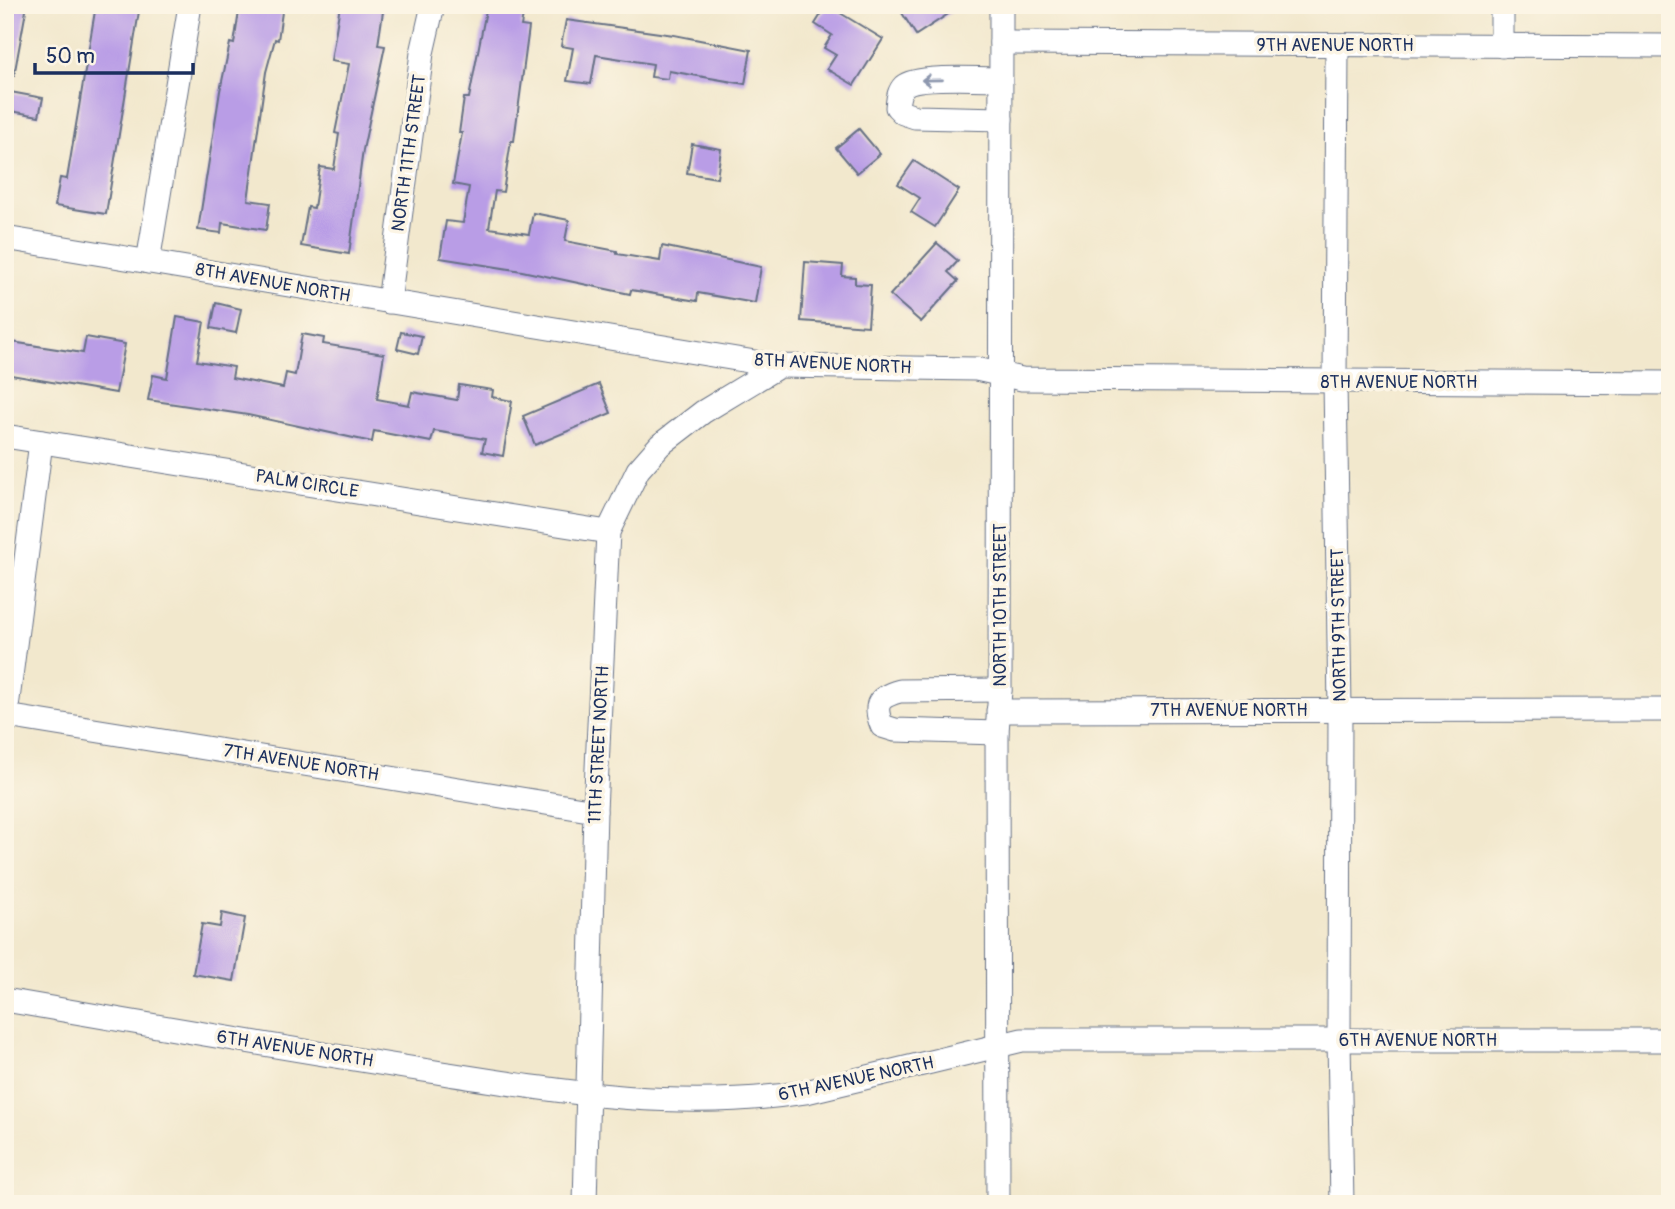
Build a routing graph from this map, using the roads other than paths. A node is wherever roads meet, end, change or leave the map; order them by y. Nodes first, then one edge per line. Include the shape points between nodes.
1 (190, 5) edge
2 (433, 5) edge
3 (1001, 5) edge
4 (1502, 5) edge
5 (1001, 43) junction
6 (1337, 46) junction
7 (1502, 46) junction
8 (1670, 46) edge
9 (1000, 79) junction
10 (1000, 119) junction
11 (5, 237) edge
12 (148, 262) junction
13 (389, 302) junction
14 (779, 366) junction
15 (1000, 375) junction
16 (1335, 381) junction
17 (1670, 383) edge
18 (5, 436) edge
19 (41, 442) junction
20 (608, 533) junction
21 (1340, 709) junction
22 (1670, 710) edge
23 (998, 711) junction
24 (6, 719) edge
25 (595, 811) junction
26 (5, 1000) edge
27 (1339, 1040) junction
28 (1670, 1040) edge
29 (999, 1045) junction
30 (589, 1096) junction
31 (585, 1204) edge
32 (998, 1204) edge
33 (1342, 1204) edge

1 - 12 street
2 - 13 street, NORTH 11TH STREET via 422,53
3 - 5 street, NORTH 10TH STREET
4 - 7 street
5 - 6 street, 9TH AVENUE NORTH
5 - 9 street, NORTH 10TH STREET
6 - 7 street, 9TH AVENUE NORTH
6 - 16 street, NORTH 9TH STREET
7 - 8 street, 9TH AVENUE NORTH
9 - 10 street, NORTH 10TH STREET
9 -> 10 street via 919,80 904,86 897,107 915,117
10 - 15 street, NORTH 10TH STREET
11 - 12 street, 8TH AVENUE NORTH
12 - 13 street, 8TH AVENUE NORTH
13 - 14 street, 8TH AVENUE NORTH
14 - 15 street, 8TH AVENUE NORTH via 976,369
14 - 20 street, 11TH STREET NORTH via 660,445 638,470
15 - 16 street, 8TH AVENUE NORTH via 1022,379
15 - 23 street, NORTH 10TH STREET
16 - 17 street, 8TH AVENUE NORTH
16 - 21 street, NORTH 9TH STREET
18 - 19 street, PALM CIRCLE
19 - 20 street, PALM CIRCLE
19 - 24 street
20 - 25 street, 11TH STREET NORTH
21 - 22 street, 7TH AVENUE NORTH
21 - 23 street, 7TH AVENUE NORTH
21 - 27 street, NORTH 9TH STREET
23 - 29 street, NORTH 10TH STREET
24 - 25 street, 7TH AVENUE NORTH
25 - 30 street, 11TH STREET NORTH
26 - 30 street, 6TH AVENUE NORTH
27 - 28 street, 6TH AVENUE NORTH
27 - 29 street, 6TH AVENUE NORTH via 1023,1040
27 - 33 street, NORTH 9TH STREET
29 - 30 street, 6TH AVENUE NORTH via 771,1098
29 - 32 street, NORTH 10TH STREET
30 - 31 street, 11TH STREET NORTH

